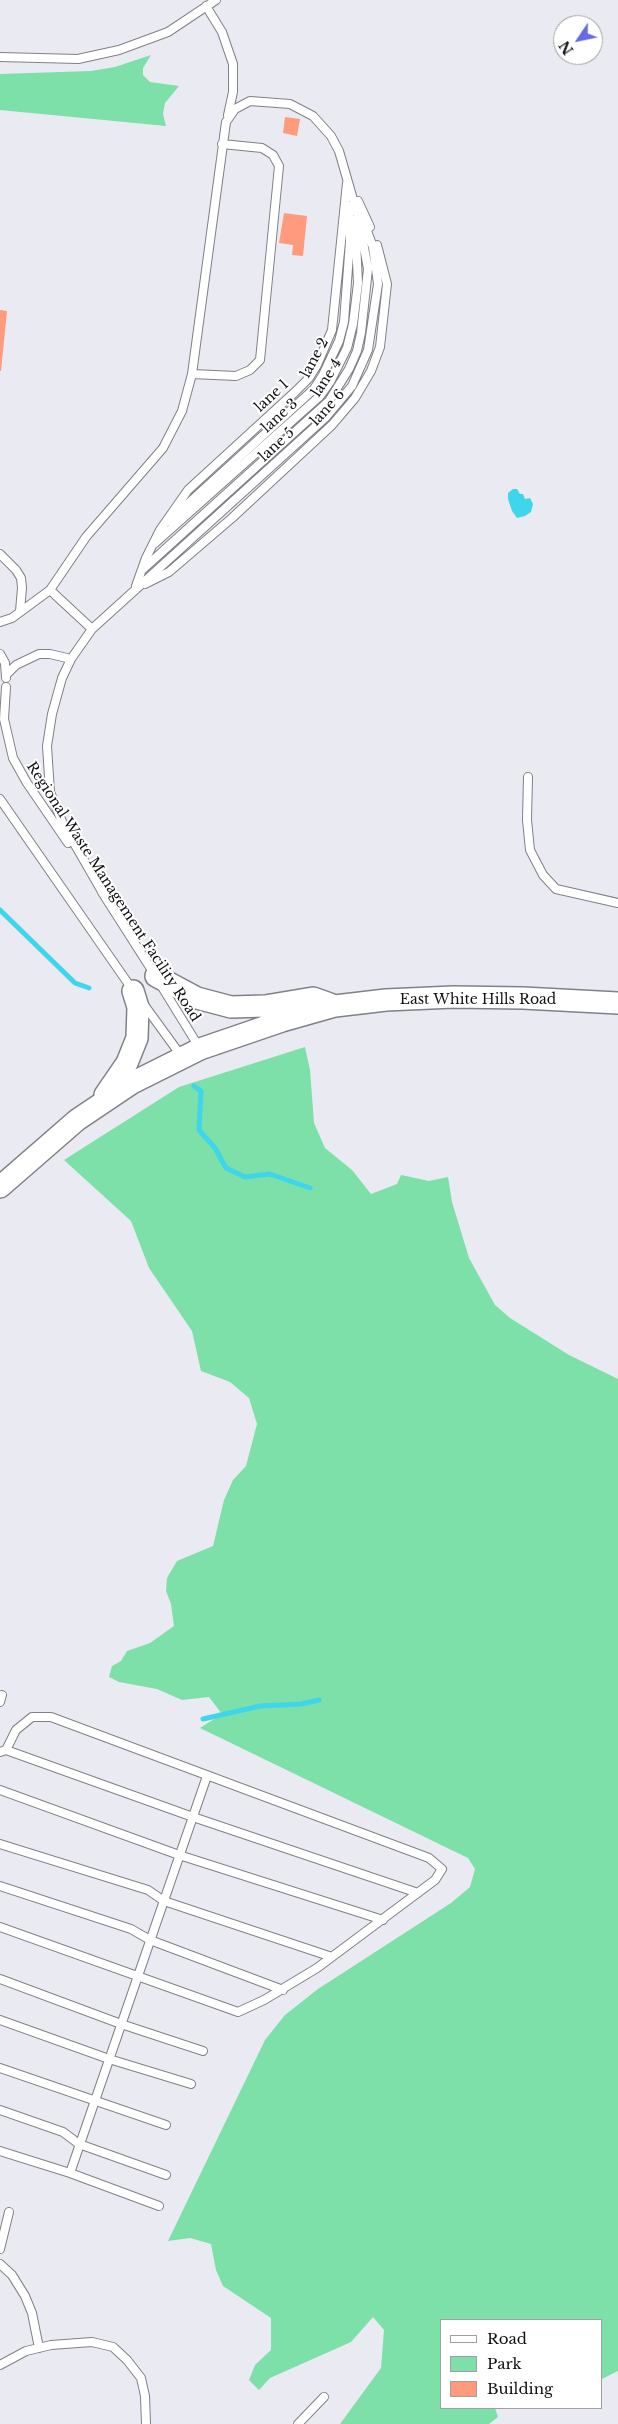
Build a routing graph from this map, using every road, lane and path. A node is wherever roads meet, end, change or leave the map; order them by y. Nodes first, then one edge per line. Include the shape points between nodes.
1 (216, 0) edge
2 (206, 6) junction
3 (0, 57) edge
4 (226, 122) junction
5 (222, 144) junction
6 (348, 179) junction
7 (192, 374) junction
8 (162, 527) junction
9 (152, 546) junction
10 (0, 554) edge
11 (142, 570) junction
12 (136, 588) junction
13 (50, 590) junction
14 (20, 611) junction
15 (0, 622) edge
16 (92, 629) junction
17 (0, 654) edge
18 (71, 659) junction
19 (6, 675) junction
20 (6, 687) junction
21 (0, 698) edge
22 (528, 777) dead end
23 (0, 799) edge
24 (104, 895) junction
25 (618, 903) edge
26 (156, 976) junction
27 (133, 990) junction
28 (618, 1003) edge
29 (334, 1006) junction
30 (191, 1053) junction
31 (100, 1102) junction
32 (0, 1187) edge
33 (3, 1751) edge
34 (207, 1776) junction
35 (0, 1790) edge
36 (192, 1817) junction
37 (0, 1844) edge
38 (180, 1855) junction
39 (0, 1886) edge
40 (418, 1893) junction
41 (164, 1901) junction
42 (383, 1920) junction
43 (0, 1927) edge
44 (150, 1940) junction
45 (332, 1957) junction
46 (138, 1976) junction
47 (0, 1979) edge
48 (283, 1990) junction
49 (0, 2020) edge
50 (121, 2024) junction
51 (203, 2051) dead end
52 (109, 2059) junction
53 (0, 2068) edge
54 (191, 2084) dead end
55 (95, 2100) junction
56 (0, 2110) edge
57 (166, 2125) dead end
58 (80, 2144) junction
59 (0, 2151) edge
60 (70, 2173) junction
61 (166, 2175) dead end
62 (159, 2206) dead end
63 (9, 2212) dead end
64 (0, 2248) edge
65 (0, 2264) edge
66 (39, 2348) junction
67 (0, 2365) edge
68 (324, 2397) dead end
69 (146, 2424) edge
70 (298, 2424) edge

1 - 2 lane
2 - 3 lane via 168,32 119,50 78,59
2 - 4 lane via 222,32 233,64 234,92
4 - 5 lane
4 - 6 lane via 235,108 250,101 290,104 305,111 331,136
5 - 7 lane
5 - 7 lane via 262,148 273,155 279,166 260,360 250,370 236,376
6 - 8 lane, lane 1 via 332,330 309,378 197,482 175,506
6 - 8 lane, lane 2 via 350,221 344,322 339,342 323,375 314,389
6 - 9 lane, lane 3 via 356,222 358,283 347,348 320,396
6 - 11 lane, lane 4 via 366,246 368,283 356,351 339,387 317,413
6 - 12 lane, lane 5 via 373,247 378,284 368,350 352,386 336,407
6 - 12 lane, lane 6 via 374,238 388,284 380,347 371,371 355,398 332,425 232,518 169,572
7 - 13 lane via 182,411 163,448 86,537
8 - 9 lane, lane 1
9 - 11 lane, lane 1
10 - 14 lane via 20,578
11 - 12 lane, lane 1
12 - 16 lane, lane 5
13 - 14 lane
13 - 16 lane
14 - 15 lane
16 - 18 lane, lane 5
17 - 19 lane, Regional Waste Management Facility Road
18 - 19 lane via 39,654 16,665
18 - 24 lane, lane 5 via 52,714 47,774 55,808
19 - 20 lane, Regional Waste Management Facility Road
20 - 21 lane, Regional Waste Management Facility Road
20 - 24 lane, Regional Waste Management Facility Road via 6,735 17,768
22 - 25 lane via 526,820 530,850 543,875 556,889
23 - 27 lane
24 - 26 lane, Regional Waste Management Facility Road
26 - 29 main road via 196,998 231,1007 265,1006 313,998
26 - 30 lane, Regional Waste Management Facility Road
27 - 30 lane
27 - 31 main road via 139,1023 133,1051
28 - 29 main road, East White Hills Road via 453,997
29 - 30 main road, East White Hills Road via 234,1036
30 - 31 main road, East White Hills Road
31 - 32 main road, East White Hills Road via 49,1142
33 - 34 lane via 16,1730 32,1717 51,1716
33 - 36 lane
34 - 36 lane
34 - 40 lane via 429,1858 442,1869 435,1880
35 - 38 lane
36 - 38 lane
36 - 40 lane
37 - 41 lane via 148,1890
38 - 41 lane
38 - 42 lane
39 - 44 lane via 131,1930
40 - 42 lane
41 - 44 lane
41 - 45 lane
42 - 45 lane
43 - 46 lane
44 - 46 lane
44 - 48 lane
45 - 48 lane
46 - 48 lane via 238,2012
46 - 50 lane
47 - 50 lane
49 - 52 lane
50 - 51 lane
50 - 52 lane
52 - 54 lane
52 - 55 lane
53 - 55 lane
55 - 57 lane
55 - 58 lane
56 - 58 lane via 62,2132
58 - 60 lane
58 - 61 lane
59 - 60 lane
60 - 62 lane
63 - 64 lane
65 - 66 lane via 12,2276 32,2313
66 - 67 lane via 26,2350
66 - 69 lane via 92,2342 113,2348 141,2378 146,2396
68 - 70 lane

